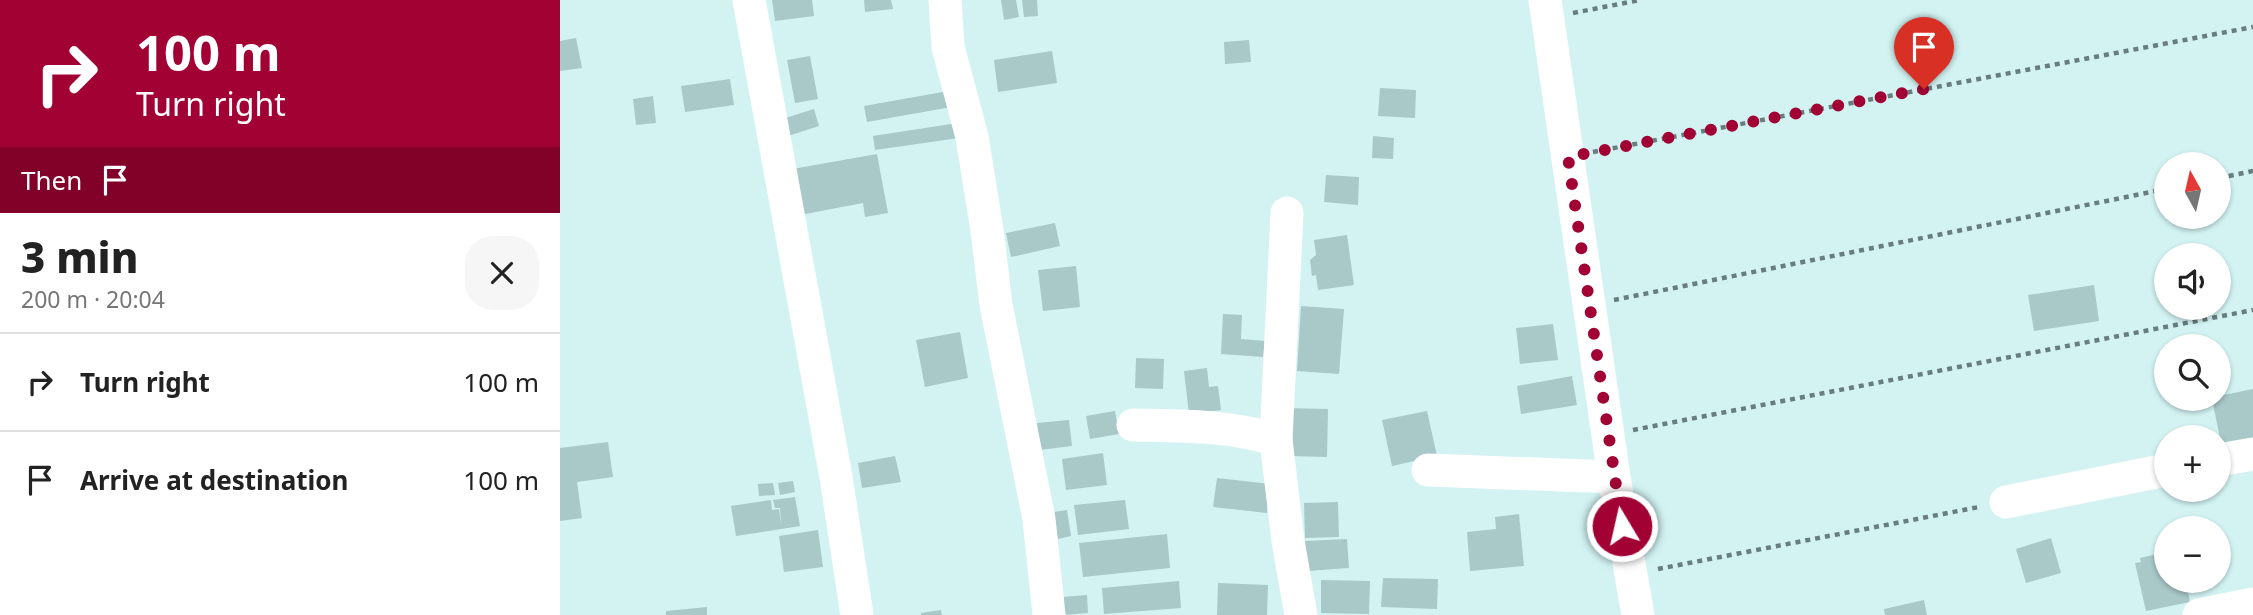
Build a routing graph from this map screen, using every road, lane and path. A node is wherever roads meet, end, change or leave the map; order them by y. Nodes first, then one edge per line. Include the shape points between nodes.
1 (749, 0) edge
2 (945, 0) edge
3 (1640, 0) edge
4 (1546, 9) edge
5 (2253, 27) edge
6 (1568, 157) junction
7 (2253, 171) edge
8 (2231, 176) edge
9 (2154, 191) edge
10 (1287, 213) dead end
11 (1589, 305) junction
12 (2253, 310) edge
13 (1133, 425) dead end
14 (1608, 435) junction
15 (1276, 440) junction
16 (2253, 454) edge
17 (2231, 458) edge
18 (1428, 470) dead end
19 (2154, 472) edge
20 (1614, 477) junction
21 (2006, 502) joint
22 (1630, 575) junction
23 (2253, 604) edge
24 (857, 615) edge
25 (1049, 615) edge
26 (1301, 615) edge
27 (1638, 615) edge
28 (2199, 615) edge

1 - 24 street
2 - 25 street via 948,47 975,150 996,305 1039,519
3 - 4 path
4 - 6 street
5 - 6 path
6 - 11 street
7 - 8 path
9 - 11 path
10 - 15 street
11 - 14 street
12 - 14 path
13 - 15 street via 1221,427
14 - 20 street
15 - 26 street
16 - 17 street
18 - 20 street
19 - 21 street
20 - 22 street
21 - 22 path
22 - 27 street
23 - 28 street

